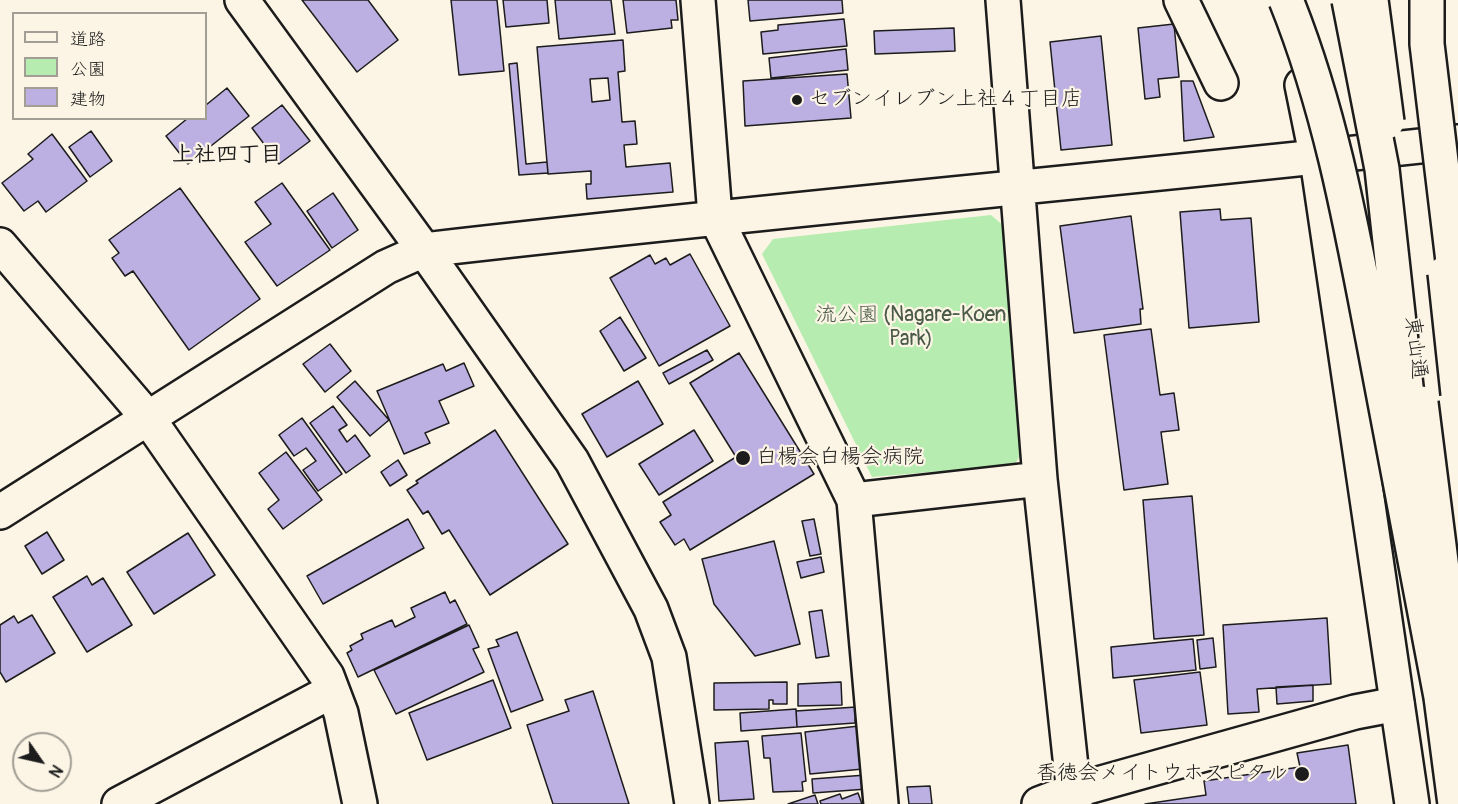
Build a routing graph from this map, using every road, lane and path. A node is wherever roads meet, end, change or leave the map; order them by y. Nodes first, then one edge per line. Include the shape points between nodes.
1 (242, 0) edge
2 (698, 0) edge
3 (1003, 0) edge
4 (1181, 0) edge
5 (1349, 0) edge
6 (1371, 0) edge
7 (1414, 0) edge
8 (1427, 0) edge
9 (1283, 3) edge
10 (1221, 82) dead end
11 (1458, 142) edge
12 (1317, 159) junction
13 (1019, 189) junction
14 (715, 216) junction
15 (0, 245) edge
16 (424, 250) junction
17 (1458, 303) edge
18 (1458, 393) edge
19 (148, 418) junction
20 (1040, 479) junction
21 (854, 500) junction
22 (0, 512) edge
23 (332, 691) junction
24 (1450, 696) edge
25 (1397, 704) junction
26 (1074, 797) edge
27 (119, 804) edge
28 (360, 804) edge
29 (692, 804) edge
30 (881, 804) edge
31 (1039, 804) edge
32 (1412, 804) edge
33 (1455, 804) edge

1 - 16 main road
2 - 14 main road
3 - 13 main road
4 - 10 main road
5 - 24 main road, bridge via 1382,169
6 - 24 main road, 東山通, bridge
7 - 18 main road, 東山通, bridge
8 - 17 main road, bridge via 1427,44
9 - 12 main road
9 - 24 main road, bridge via 1310,66 1350,220
11 - 12 main road
12 - 13 main road
12 - 25 main road
13 - 14 main road
13 - 20 main road
14 - 16 main road
14 - 21 main road
15 - 19 main road
16 - 19 main road via 386,267
16 - 29 main road via 572,461 651,609 669,657
19 - 22 main road
19 - 23 main road via 327,676
20 - 21 main road
20 - 26 main road
21 - 30 main road
23 - 27 main road
23 - 28 main road via 341,713
24 - 33 main road
25 - 26 main road via 1355,712
25 - 32 main road
26 - 31 main road

